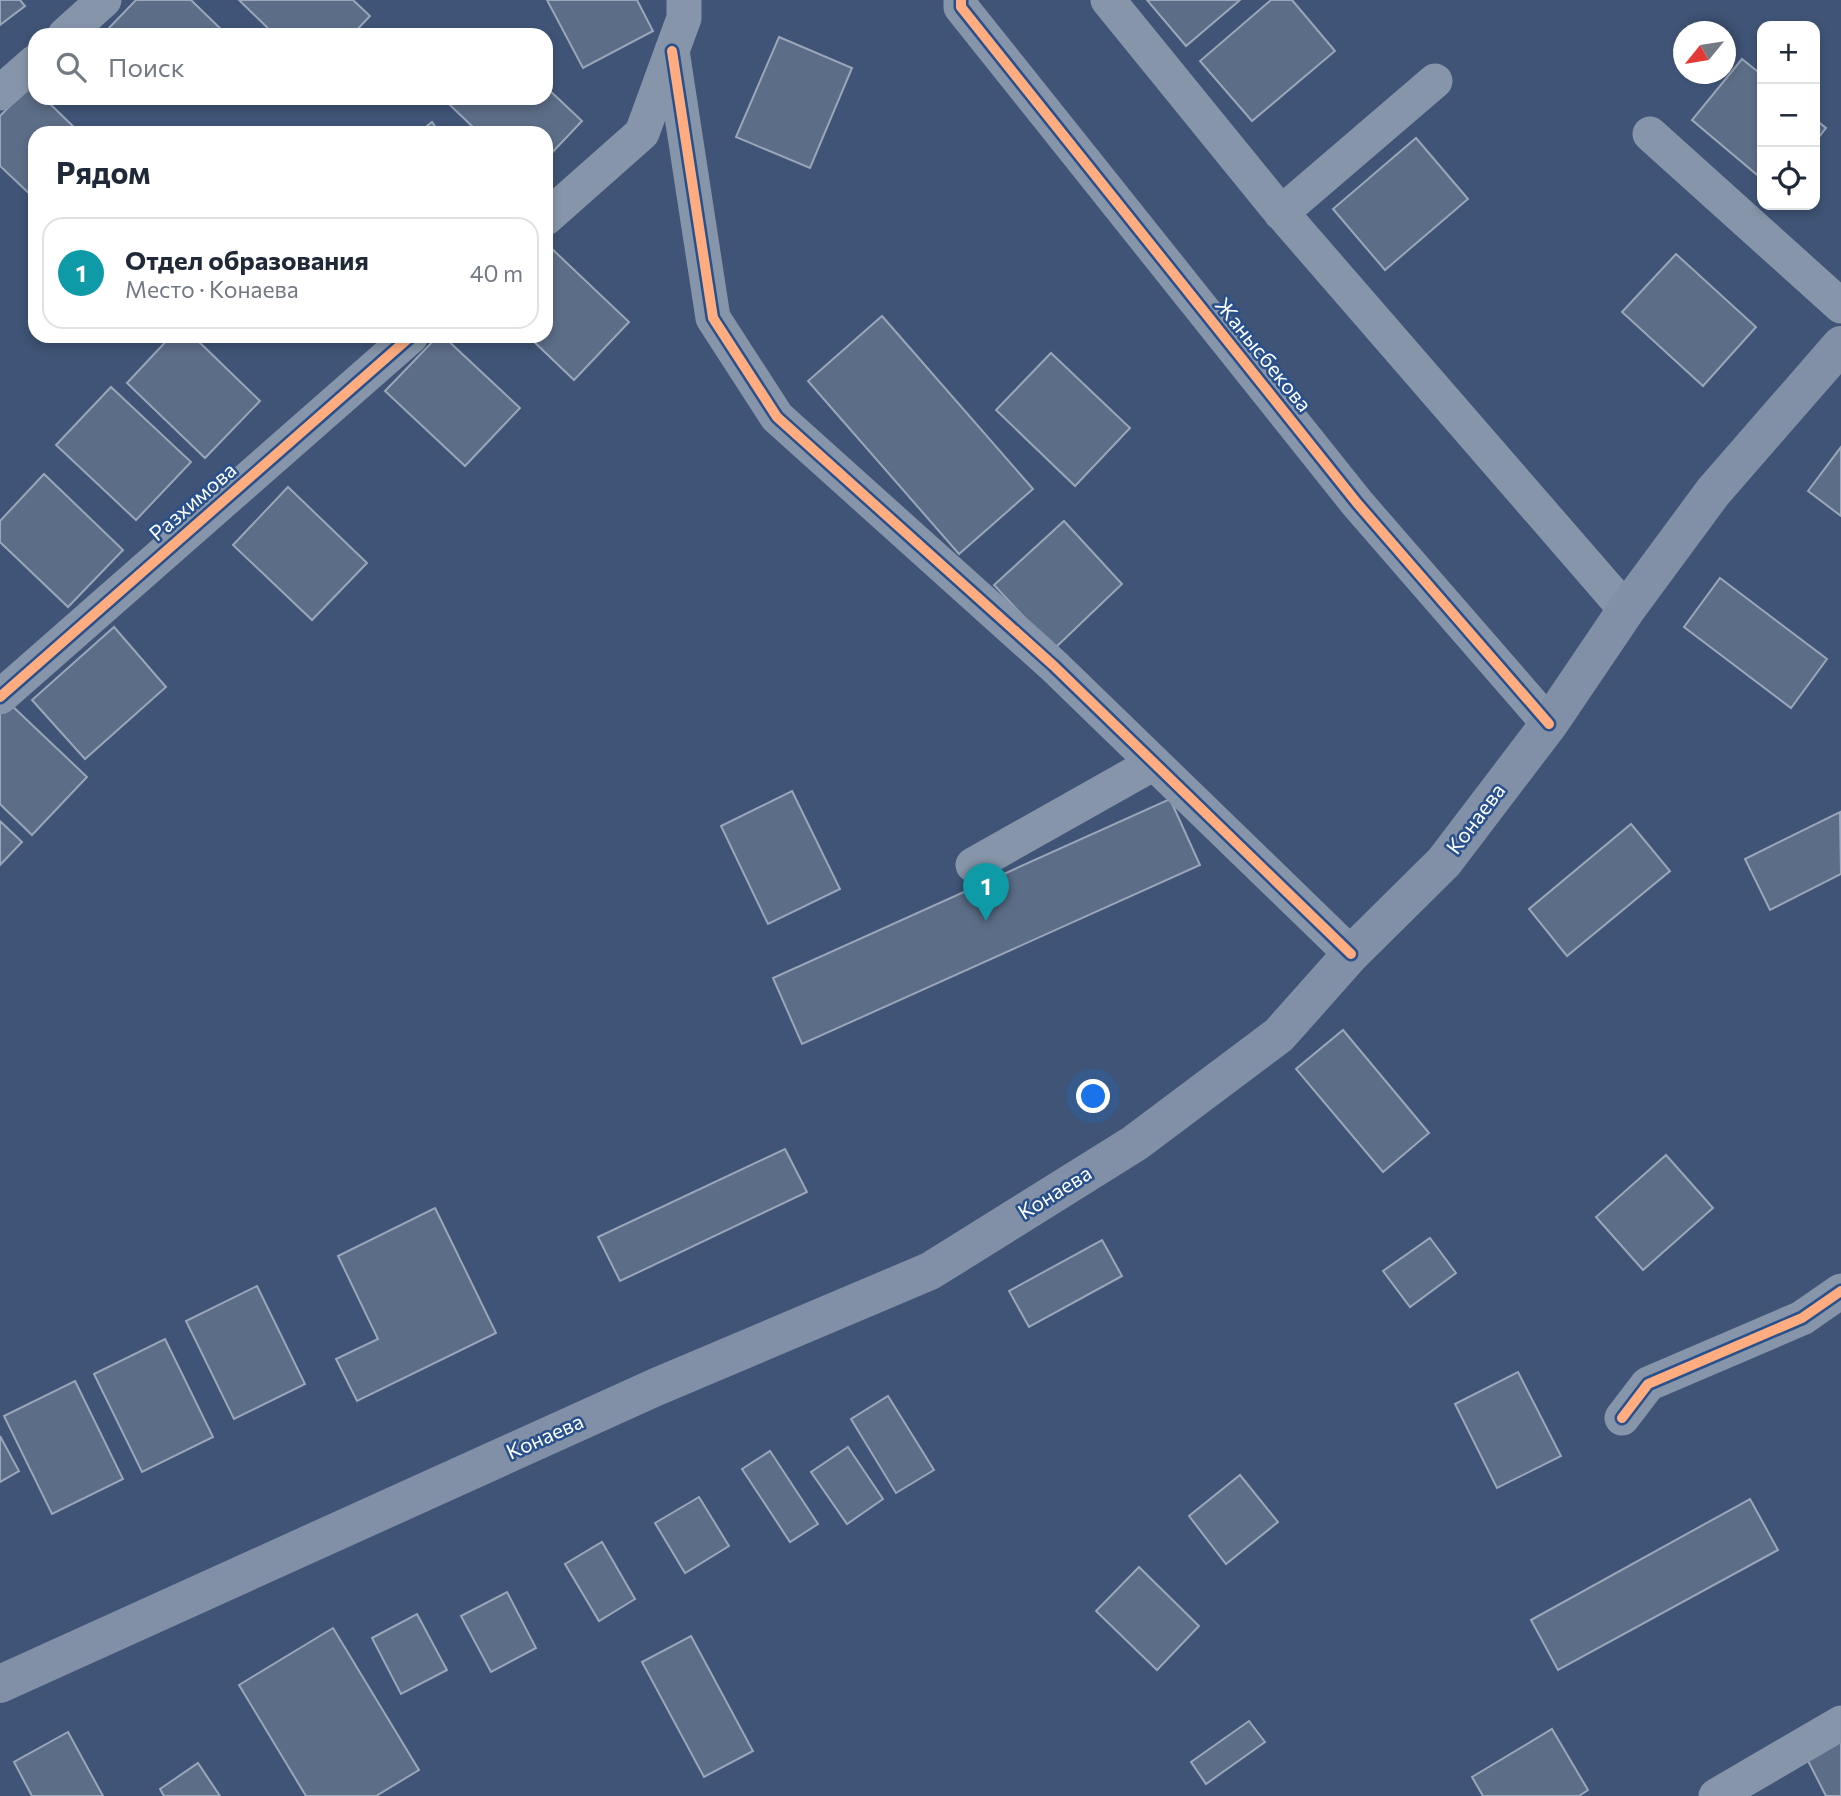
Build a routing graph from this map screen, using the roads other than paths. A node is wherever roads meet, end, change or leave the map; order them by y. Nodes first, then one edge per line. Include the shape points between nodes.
1 (104, 0) edge
2 (684, 0) edge
3 (961, 0) edge
4 (1108, 0) edge
5 (73, 28) edge
6 (672, 51) junction
7 (28, 68) edge
8 (1435, 81) dead end
9 (0, 93) edge
10 (1650, 134) dead end
11 (553, 212) edge
12 (1281, 213) junction
13 (1841, 306) edge
14 (403, 343) edge
15 (1841, 345) edge
16 (1626, 610) junction
17 (0, 697) edge
18 (1549, 724) junction
19 (1154, 763) junction
20 (973, 865) dead end
21 (1350, 954) junction
22 (1841, 1291) edge
23 (1622, 1418) dead end
24 (0, 1684) edge
25 (1841, 1723) edge
26 (1717, 1796) edge

1 - 5 street
2 - 6 street via 684,18
3 - 18 street, Жанысбекова via 961,7 1357,503
4 - 12 street
6 - 11 street via 642,133
6 - 19 street via 713,318 777,416 1054,666
7 - 9 street
8 - 12 street
10 - 13 street
12 - 16 street
14 - 17 street, Разхимова
15 - 16 main road, Конаева via 1713,492
16 - 18 main road, Конаева
18 - 21 main road, Конаева via 1444,862
19 - 20 street
19 - 21 street
21 - 24 main road, Конаева via 1268,1044 1135,1143 930,1271 656,1387
22 - 23 street via 1802,1318 1648,1384
25 - 26 street

